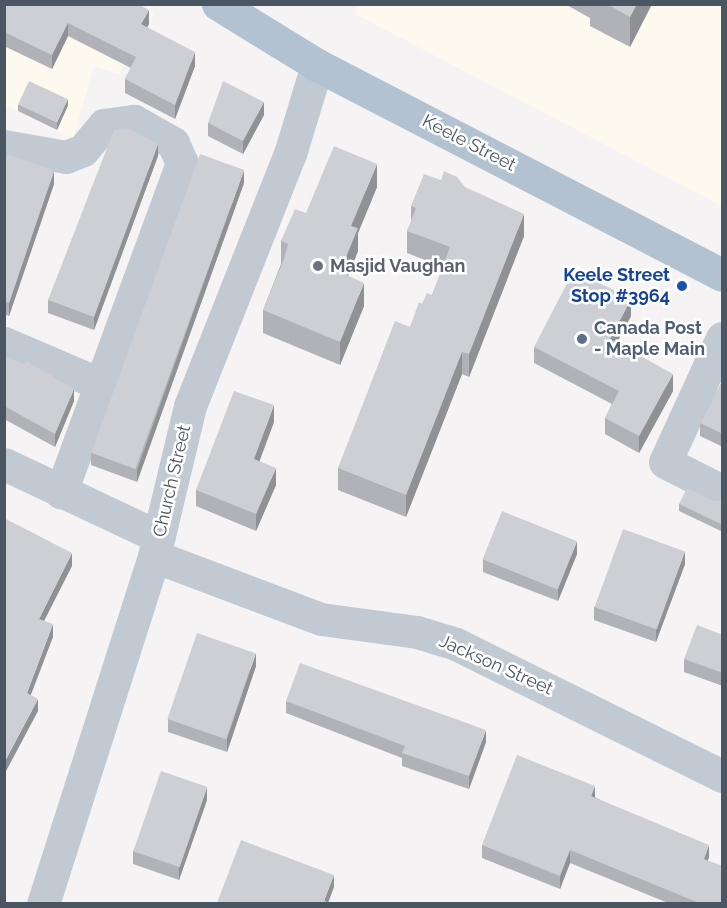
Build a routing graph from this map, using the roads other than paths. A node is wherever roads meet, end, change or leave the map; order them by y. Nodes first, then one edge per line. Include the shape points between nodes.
1 (218, 4) edge
2 (317, 64) junction
3 (4, 146) edge
4 (723, 275) edge
5 (723, 338) edge
6 (4, 343) edge
7 (100, 384) junction
8 (4, 464) edge
9 (723, 491) edge
10 (61, 492) junction
11 (157, 547) junction
12 (723, 776) edge
13 (43, 903) edge

1 - 2 main road, Keele Street
2 - 4 main road, Keele Street
2 - 11 street, Church Street via 290,154 190,406 171,473
3 - 7 street via 66,157 83,150 104,124 134,121 173,143 182,164
5 - 9 street via 665,462
6 - 7 street
7 - 10 street
8 - 10 street, Jackson Street
10 - 11 street, Jackson Street
11 - 12 street, Jackson Street via 321,620 417,632 456,644
11 - 13 street, Church Street

